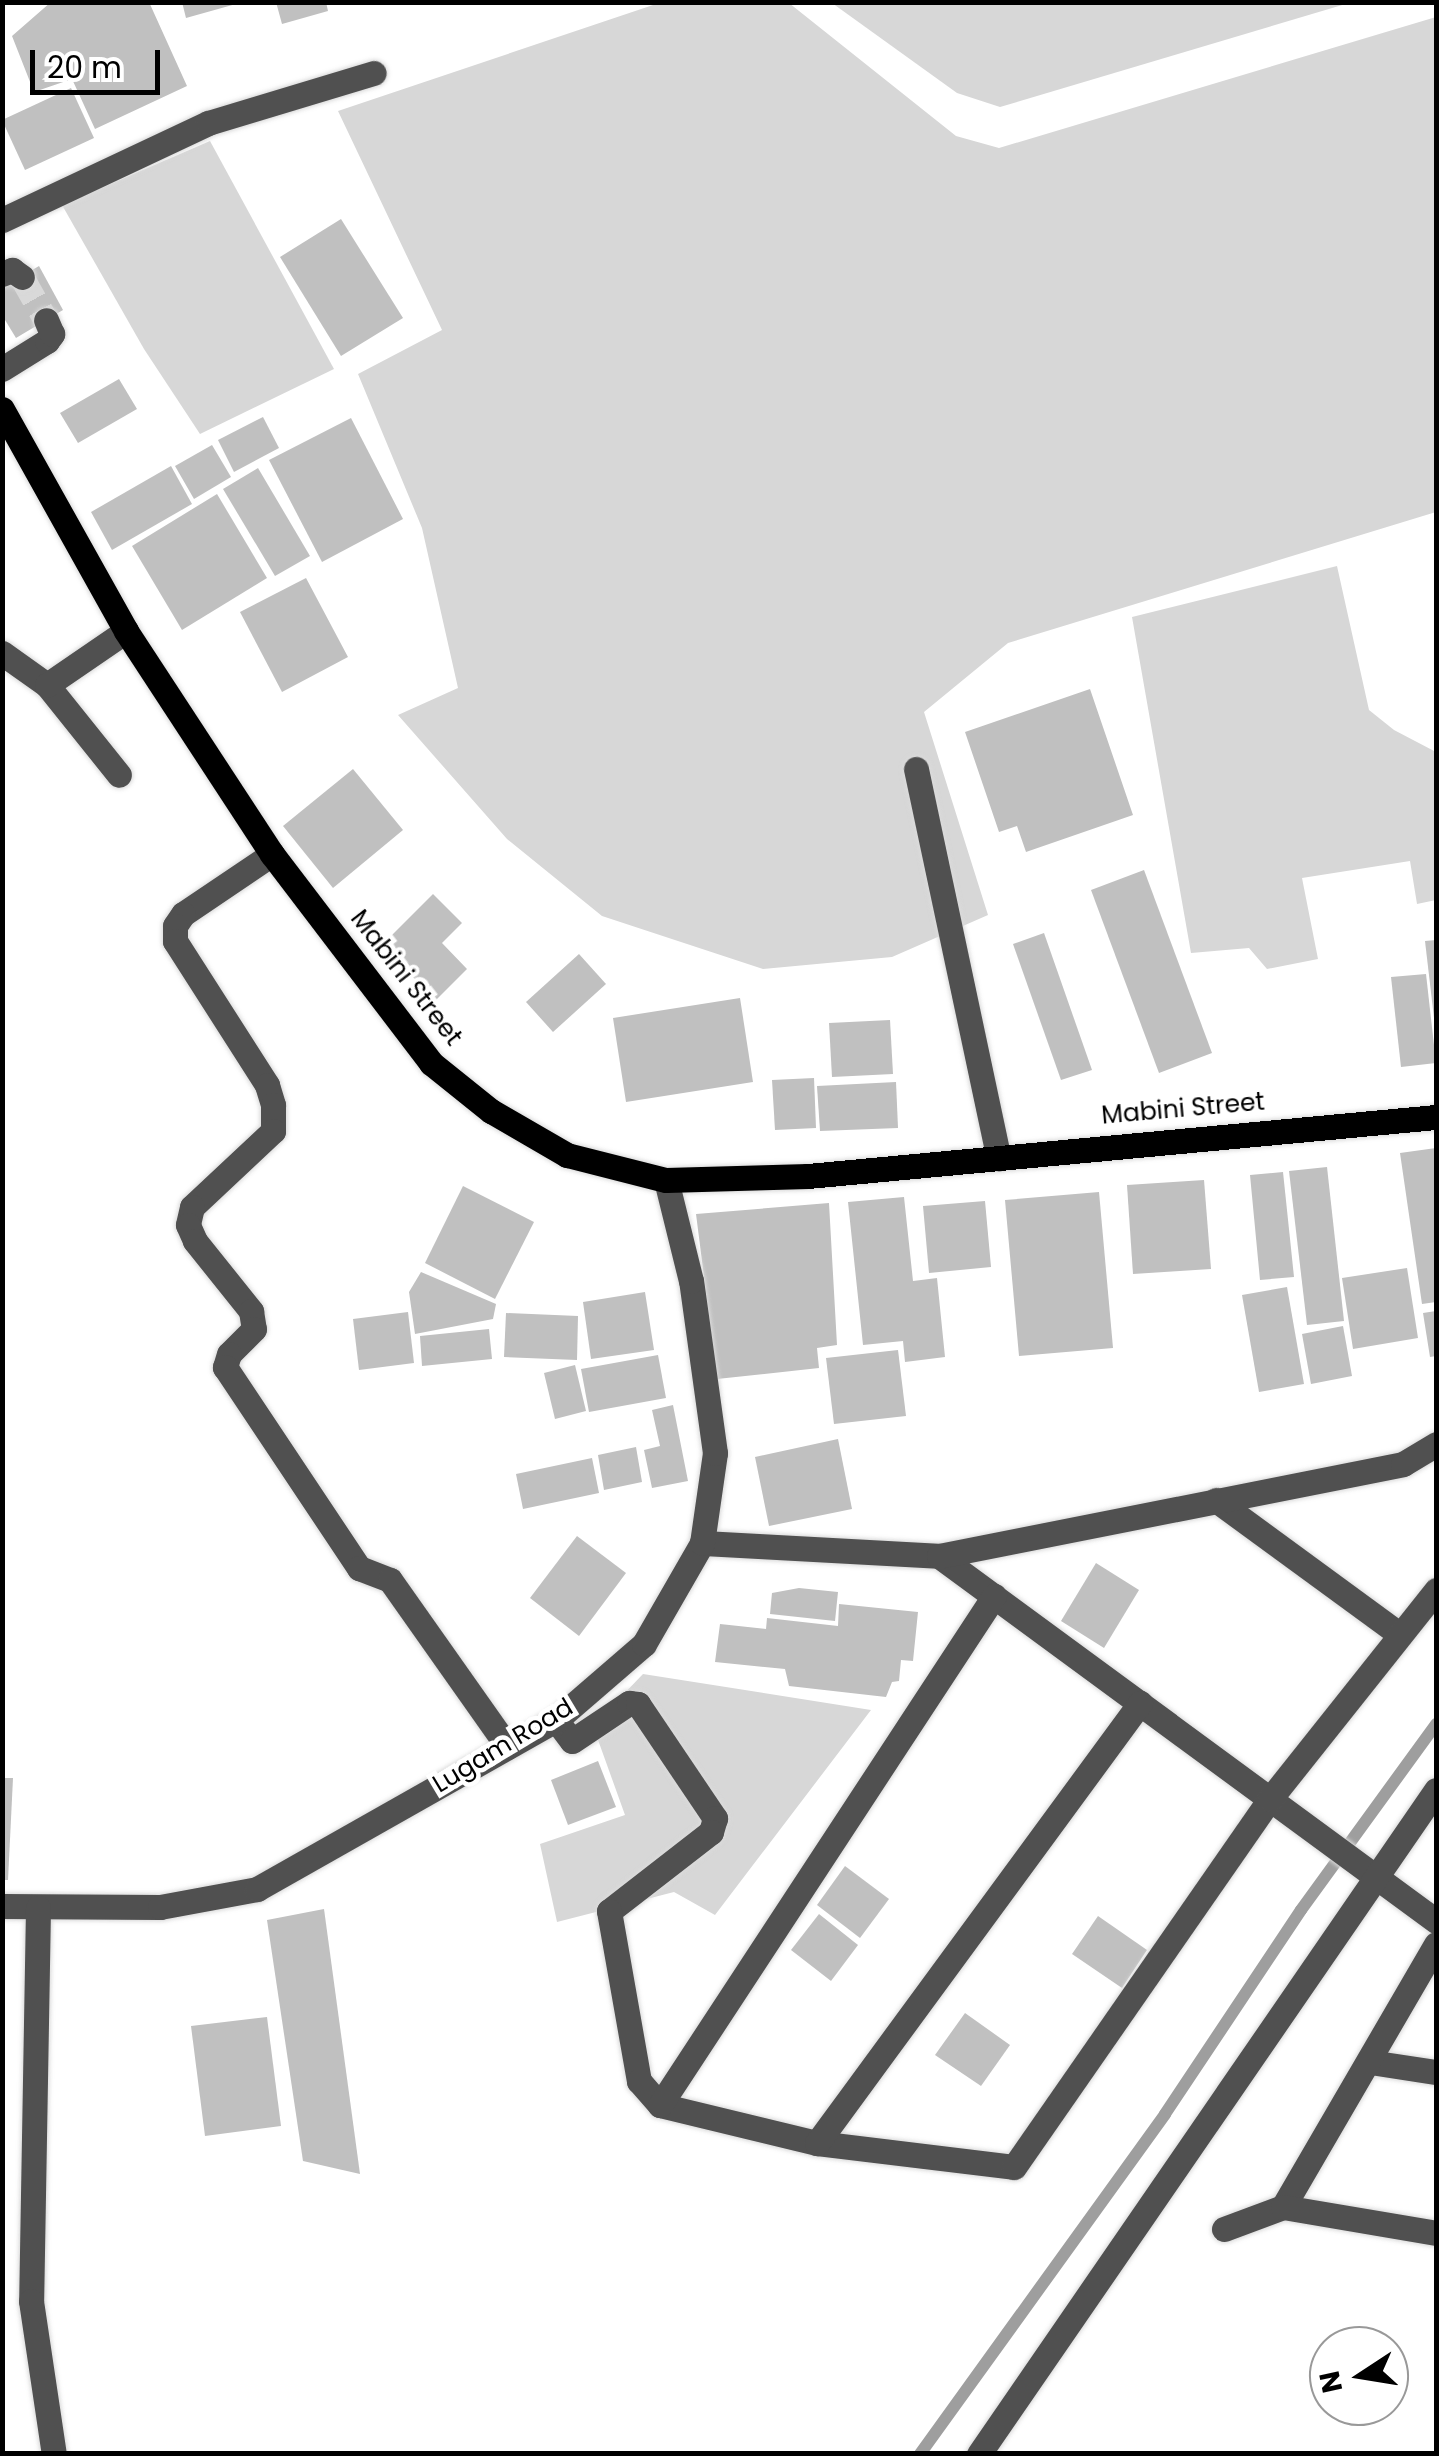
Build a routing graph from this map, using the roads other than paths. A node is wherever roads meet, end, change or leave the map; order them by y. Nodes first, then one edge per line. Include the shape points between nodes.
1 (374, 73) dead end
2 (2, 220) edge
3 (46, 320) dead end
4 (2, 370) edge
5 (2, 409) edge
6 (126, 631) junction
7 (2, 653) edge
8 (47, 685) junction
9 (916, 769) dead end
10 (120, 774) dead end
11 (272, 854) junction
12 (1436, 1117) edge
13 (999, 1158) junction
14 (666, 1180) junction
15 (1436, 1444) edge
16 (1216, 1500) junction
17 (702, 1542) junction
18 (940, 1556) junction
19 (1436, 1590) edge
20 (994, 1596) junction
21 (1398, 1633) junction
22 (1140, 1702) junction
23 (556, 1720) junction
24 (508, 1747) junction
25 (1436, 1790) edge
26 (1270, 1799) junction
27 (1378, 1876) junction
28 (2, 1906) edge
29 (38, 1908) junction
30 (1436, 1921) edge
31 (1436, 1944) edge
32 (1370, 2062) junction
33 (1436, 2072) edge
34 (660, 2105) junction
35 (817, 2144) junction
36 (1283, 2207) junction
37 (1224, 2228) dead end
38 (1436, 2232) edge
39 (54, 2454) edge
40 (979, 2454) edge

1 - 2 street via 208,122
3 - 4 street via 52,334 47,341
5 - 6 main road, Mabini Street
6 - 8 street
6 - 11 main road, Mabini Street
7 - 8 street
8 - 10 street
9 - 13 street
11 - 14 main road, Mabini Street via 432,1064 491,1111 567,1155
11 - 24 street via 174,926 176,941 274,1105 273,1131 192,1207 188,1225 251,1311 254,1329 226,1366 358,1568 390,1580
12 - 13 main road, Mabini Street
13 - 14 main road, Mabini Street via 808,1176
14 - 17 street, Lugam Road via 691,1280 715,1453
15 - 16 street via 1403,1464
16 - 18 street
16 - 21 street
17 - 18 street
17 - 23 street, Lugam Road via 644,1644
18 - 20 street
19 - 21 street
20 - 22 street
20 - 34 street
21 - 26 street
22 - 26 street
22 - 35 street
23 - 24 street, Lugam Road
23 - 34 street via 572,1741 629,1703 638,1704 715,1818 711,1832 609,1911 639,2080
24 - 29 street, Lugam Road via 257,1889 160,1907
25 - 27 street
26 - 27 street
26 - 35 street via 1014,2167
27 - 30 street
27 - 40 street
28 - 29 street, Lugam Road
29 - 39 street via 31,2301
31 - 32 street
32 - 33 street
32 - 36 street
34 - 35 street
36 - 37 street
36 - 38 street

